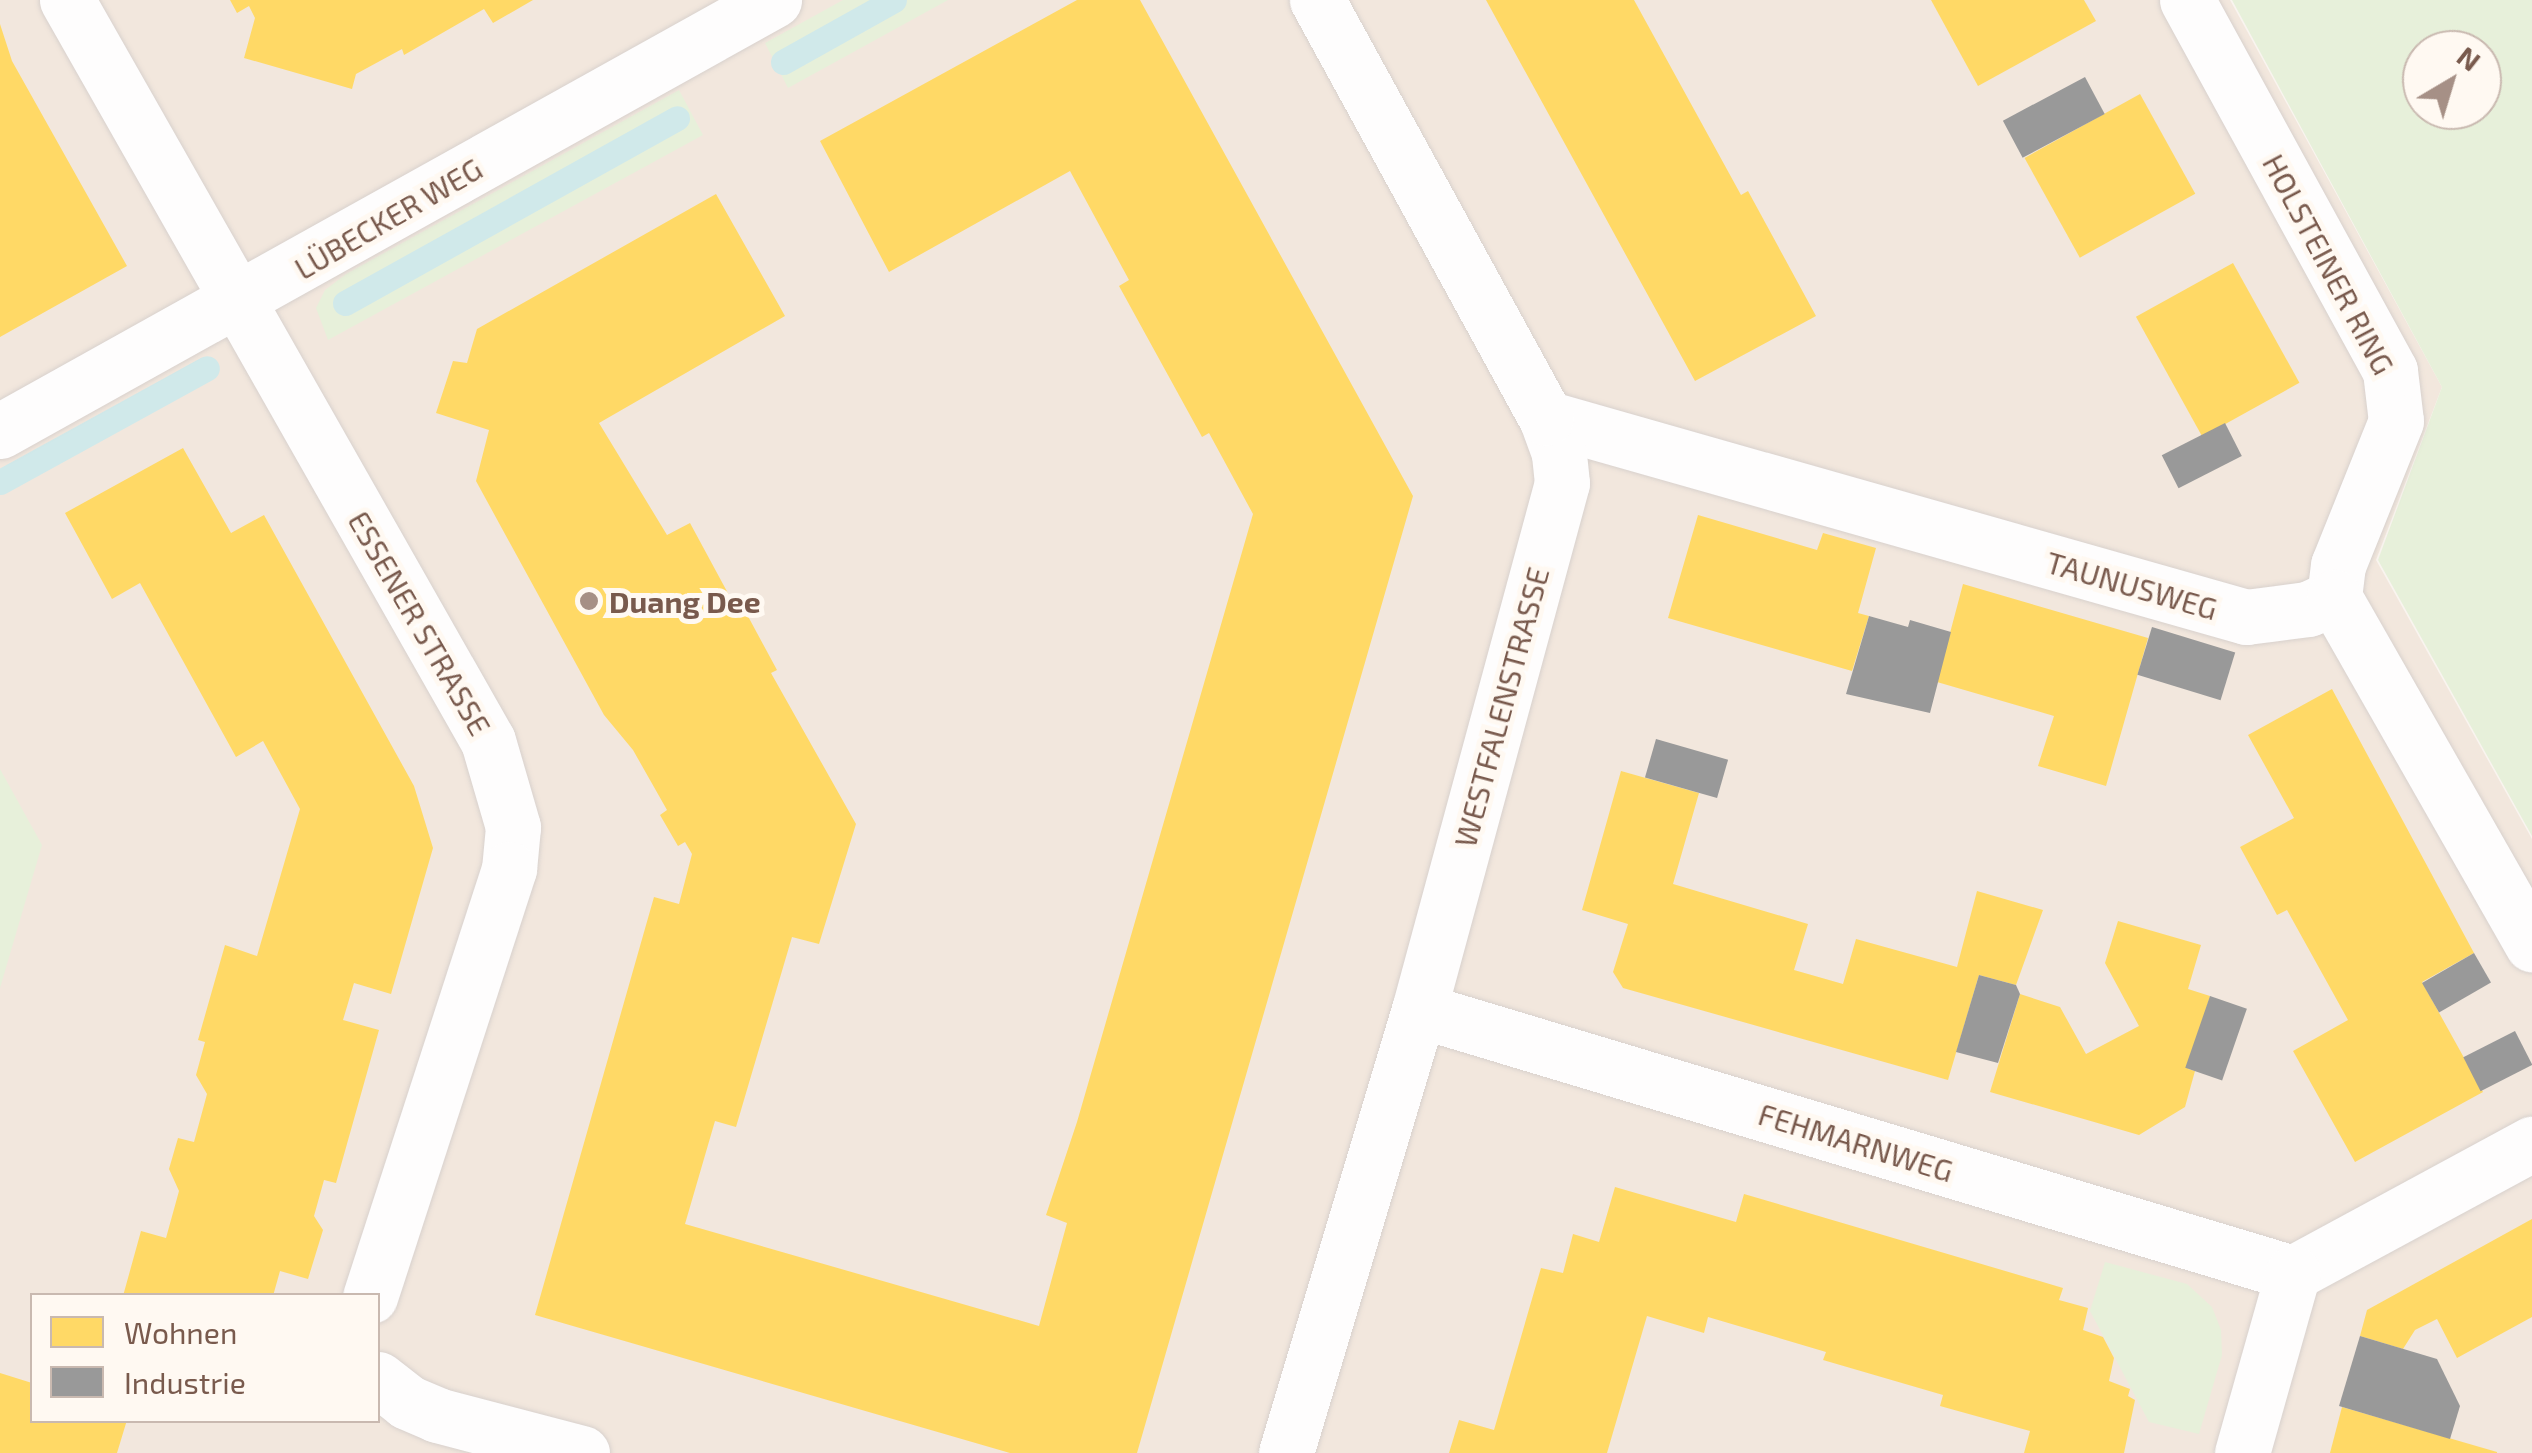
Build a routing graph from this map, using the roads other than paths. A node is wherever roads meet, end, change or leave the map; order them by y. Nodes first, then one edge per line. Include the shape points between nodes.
1 (67, 0) edge
2 (774, 0) edge
3 (1317, 0) edge
4 (2188, 0) edge
5 (238, 302) junction
6 (1546, 418) junction
7 (0, 431) edge
8 (2334, 597) junction
9 (2532, 944) edge
10 (1420, 1010) junction
11 (2532, 1144) edge
12 (2293, 1273) junction
13 (371, 1293) edge
14 (380, 1381) edge
15 (582, 1453) edge
16 (1286, 1453) edge
17 (2242, 1453) edge

1 - 5 street, ESSENER STRASSE
2 - 5 street, LÜBECKER WEG
3 - 6 street, WESTFALENSTRASSE
4 - 8 street, HOLSTEINER RING via 2390,371 2396,421 2338,565
5 - 7 street, LÜBECKER WEG
5 - 13 street, ESSENER STRASSE via 488,742 513,827 510,870
6 - 8 street, TAUNUSWEG via 2246,617 2308,609
6 - 10 street, WESTFALENSTRASSE via 1562,483
8 - 9 street
10 - 12 street, FEHMARNWEG
10 - 16 street, WESTFALENSTRASSE
11 - 12 street
12 - 17 street
14 - 15 street via 437,1415

